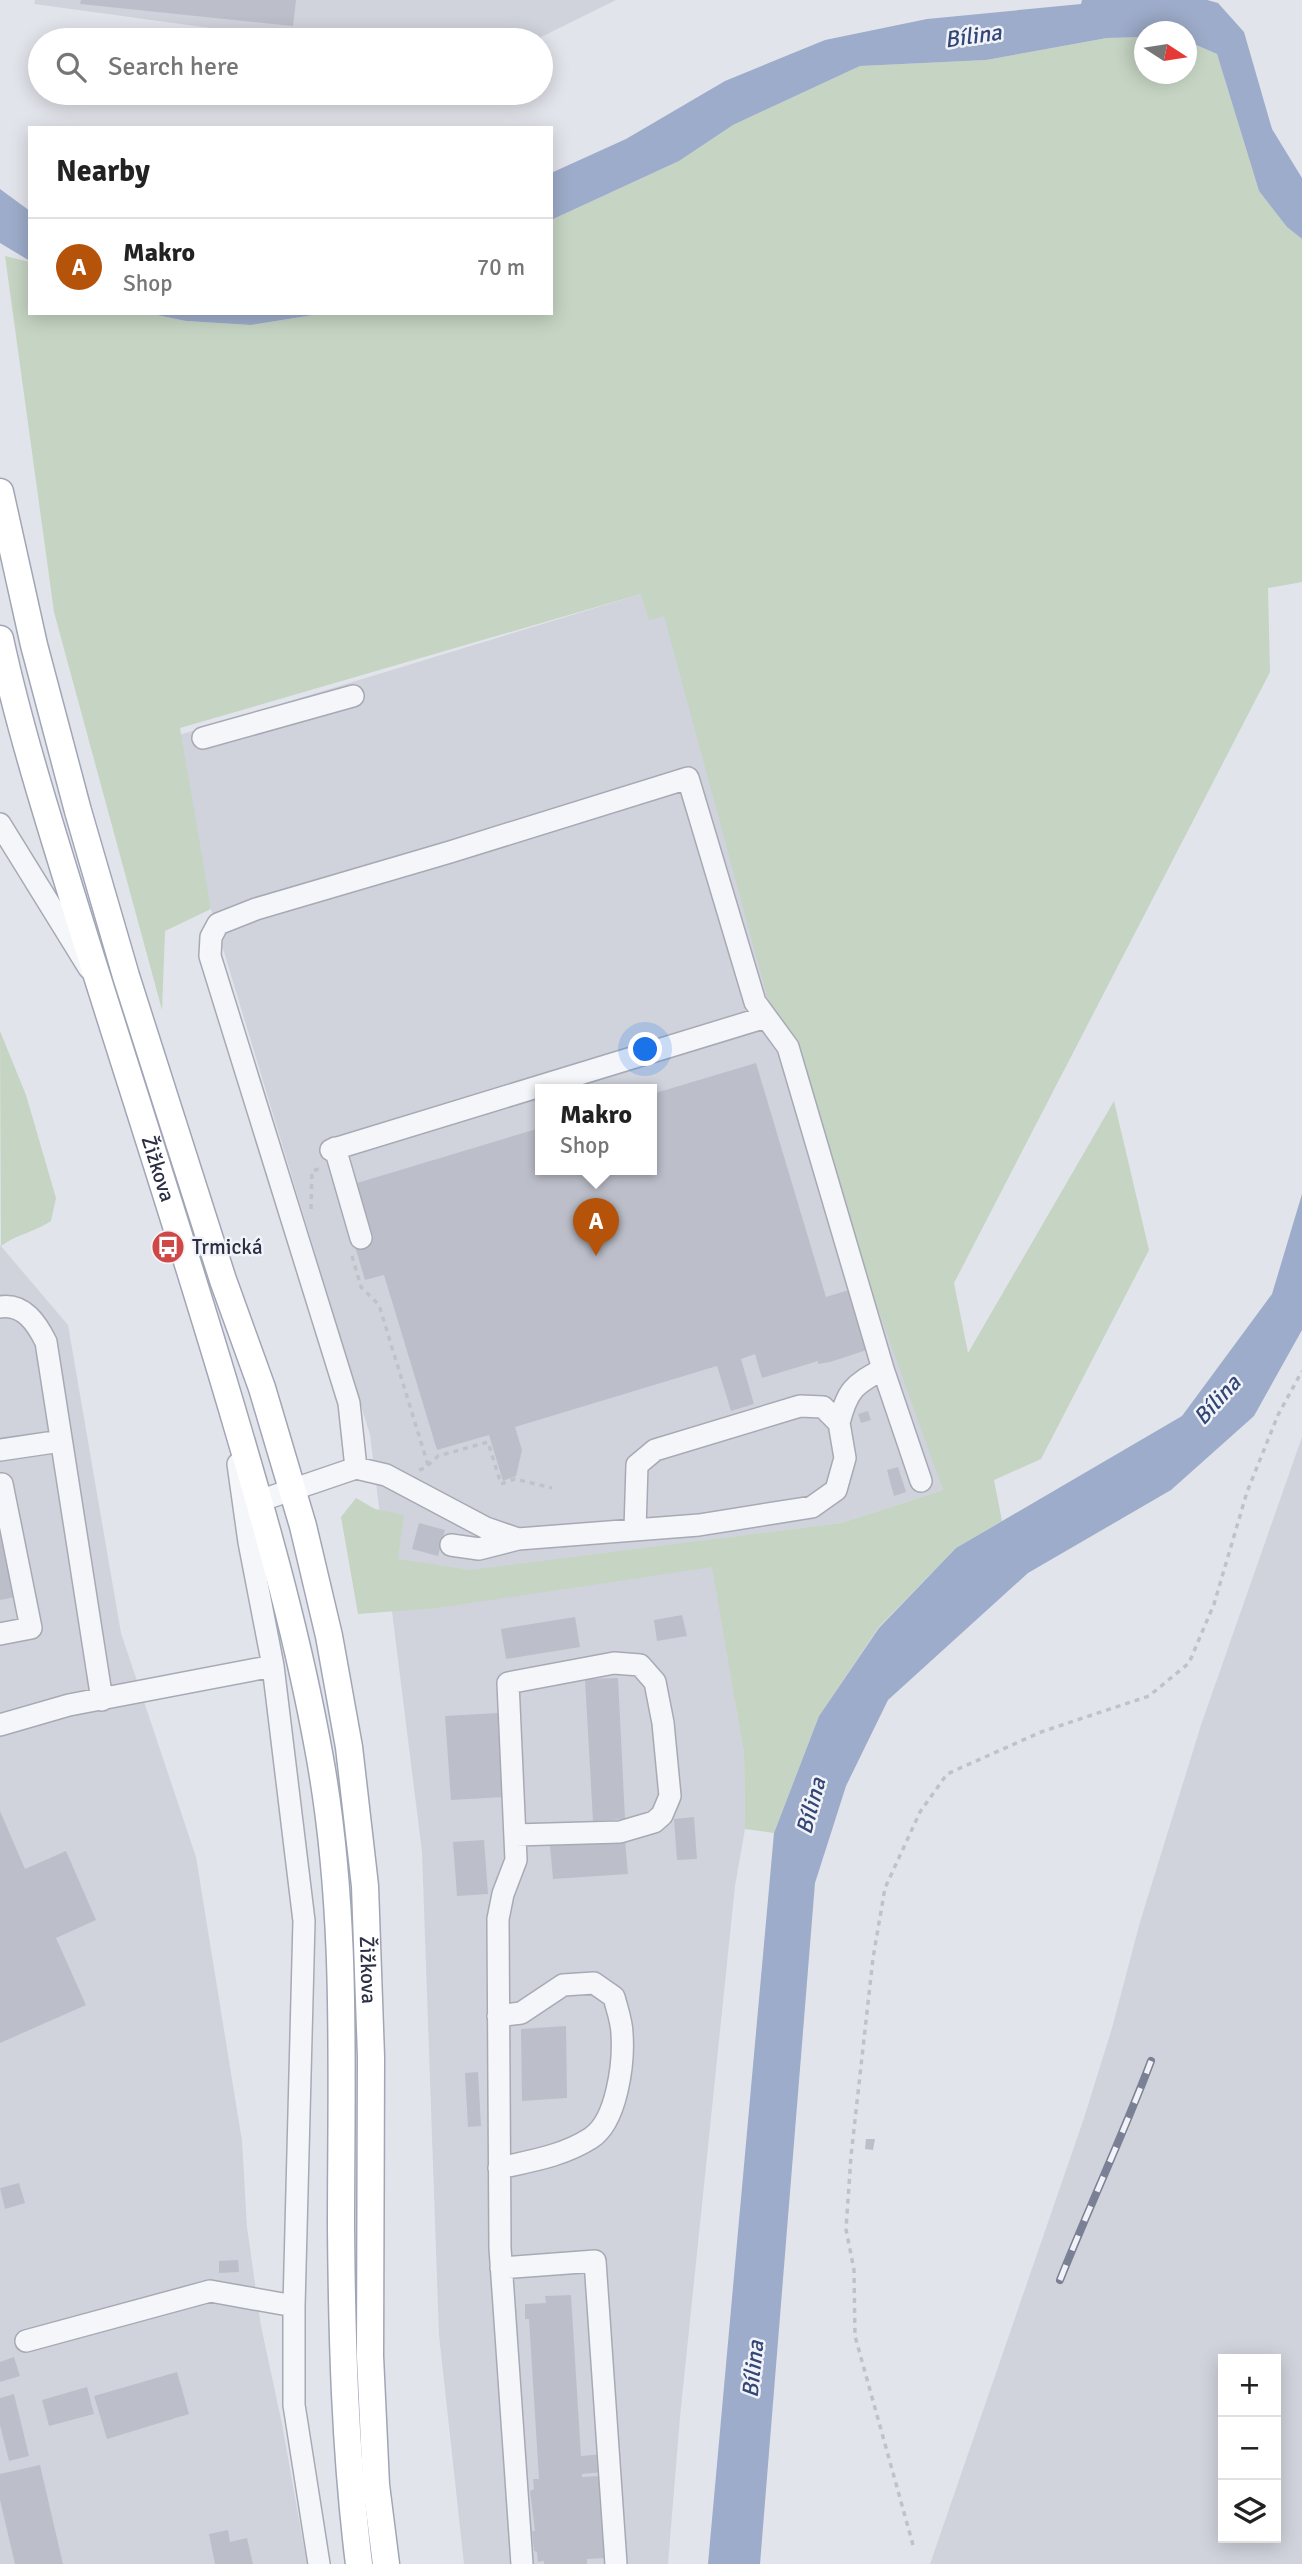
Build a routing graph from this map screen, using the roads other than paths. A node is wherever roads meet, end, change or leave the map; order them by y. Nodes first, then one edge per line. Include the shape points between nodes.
1 (0, 492) edge
2 (0, 639) edge
3 (352, 696) dead end
4 (204, 738) dead end
5 (0, 824) edge
6 (98, 981) junction
7 (766, 1017) junction
8 (555, 1084) edge
9 (535, 1090) edge
10 (355, 1242) road end
11 (0, 1307) edge
12 (883, 1369) junction
13 (229, 1397) junction
14 (839, 1423) junction
15 (61, 1441) junction
16 (0, 1450) edge
17 (356, 1468) junction
18 (921, 1481) dead end
19 (0, 1484) edge
20 (293, 1490) junction
21 (260, 1501) junction
22 (635, 1530) junction
23 (518, 1539) junction
24 (451, 1545) dead end
25 (0, 1633) edge
26 (273, 1666) junction
27 (102, 1700) junction
28 (0, 1725) edge
29 (515, 1835) junction
30 (498, 2016) junction
31 (499, 2168) junction
32 (501, 2268) junction
33 (294, 2306) junction
34 (26, 2341) dead end
35 (319, 2564) edge
36 (359, 2564) edge
37 (386, 2564) edge
38 (522, 2564) edge
39 (616, 2564) edge

1 - 20 main road, Žižkova via 34,645 126,976
2 - 6 main road, Žižkova via 47,816
3 - 4 street
5 - 6 street, Žižkova
6 - 13 main road, Žižkova
7 - 8 street
7 - 12 street via 788,1047
7 - 17 street via 755,1002 688,778 293,897 218,924 211,937 210,956 349,1404
9 - 10 street via 331,1155
11 - 15 street via 34,1318 46,1342
12 - 14 street via 846,1397
12 - 18 street
13 - 21 main road, Žižkova
13 - 26 street, Žižkova
14 - 22 street via 845,1458 836,1490 811,1507
14 - 22 street via 823,1407 800,1406 655,1450 637,1465
15 - 16 street
15 - 27 street
17 - 20 street
17 - 23 street via 386,1475 486,1528
19 - 25 street via 31,1628
20 - 21 street
20 - 37 main road, Žižkova via 329,1636 349,1747 365,1886 371,2057 370,2356 376,2485
21 - 36 main road, Žižkova via 298,1646 330,1817 342,2056 342,2356
22 - 23 street
23 - 24 street via 479,1549
26 - 27 street
26 - 33 street, Žižkova via 304,1921
27 - 28 street
29 - 29 street via 508,1683 614,1663 640,1665 655,1682 663,1723 670,1796 662,1815 620,1832
29 - 30 street via 516,1860 498,1919
30 - 31 street
30 - 31 street via 521,2013 563,1985 594,1983 614,1997 622,2032 621,2071 612,2109 594,2137 561,2154
31 - 32 street
32 - 38 street
32 - 39 street via 595,2261
33 - 34 street via 210,2291
33 - 35 street, Žižkova via 294,2405

